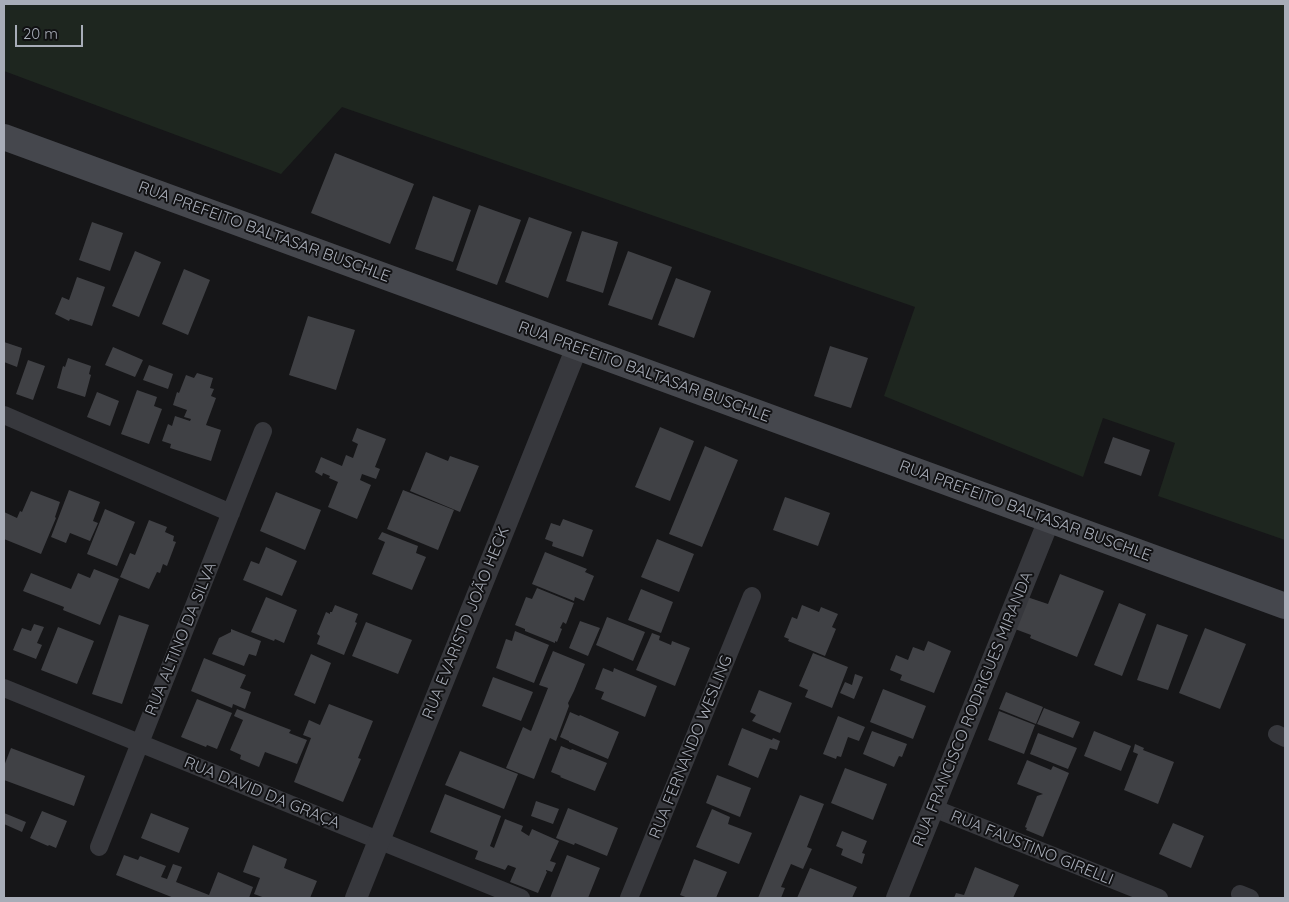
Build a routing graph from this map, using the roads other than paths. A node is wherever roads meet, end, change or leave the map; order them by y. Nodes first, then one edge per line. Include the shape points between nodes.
1 (4, 137) edge
2 (577, 347) junction
3 (4, 415) edge
4 (263, 431) dead end
5 (231, 513) junction
6 (1049, 520) junction
7 (752, 596) dead end
8 (1285, 606) edge
9 (4, 688) edge
10 (140, 744) junction
11 (933, 808) junction
12 (379, 841) junction
13 (99, 847) dead end
14 (356, 898) edge
15 (521, 898) edge
16 (629, 898) edge
17 (897, 898) edge
18 (1159, 898) edge

1 - 2 main road, RUA PREFEITO BALTASAR BUSCHLE
2 - 6 main road, RUA PREFEITO BALTASAR BUSCHLE
2 - 12 street, RUA EVARISTO JOÃO HECK
3 - 5 street
4 - 5 street, RUA ALTINO DA SILVA
5 - 10 street, RUA ALTINO DA SILVA
6 - 8 main road, RUA PREFEITO BALTASAR BUSCHLE
6 - 11 street, RUA FRANCISCO RODRIGUES MIRANDA
7 - 16 street, RUA FERNANDO WESLING
9 - 10 street, RUA DAVID DA GRAÇA
10 - 12 street, RUA DAVID DA GRAÇA
10 - 13 street, RUA ALTINO DA SILVA
11 - 17 street, RUA FRANCISCO RODRIGUES MIRANDA
11 - 18 street, RUA FAUSTINO GIRELLI
12 - 14 street, RUA EVARISTO JOÃO HECK
12 - 15 street, RUA DAVID DA GRAÇA

